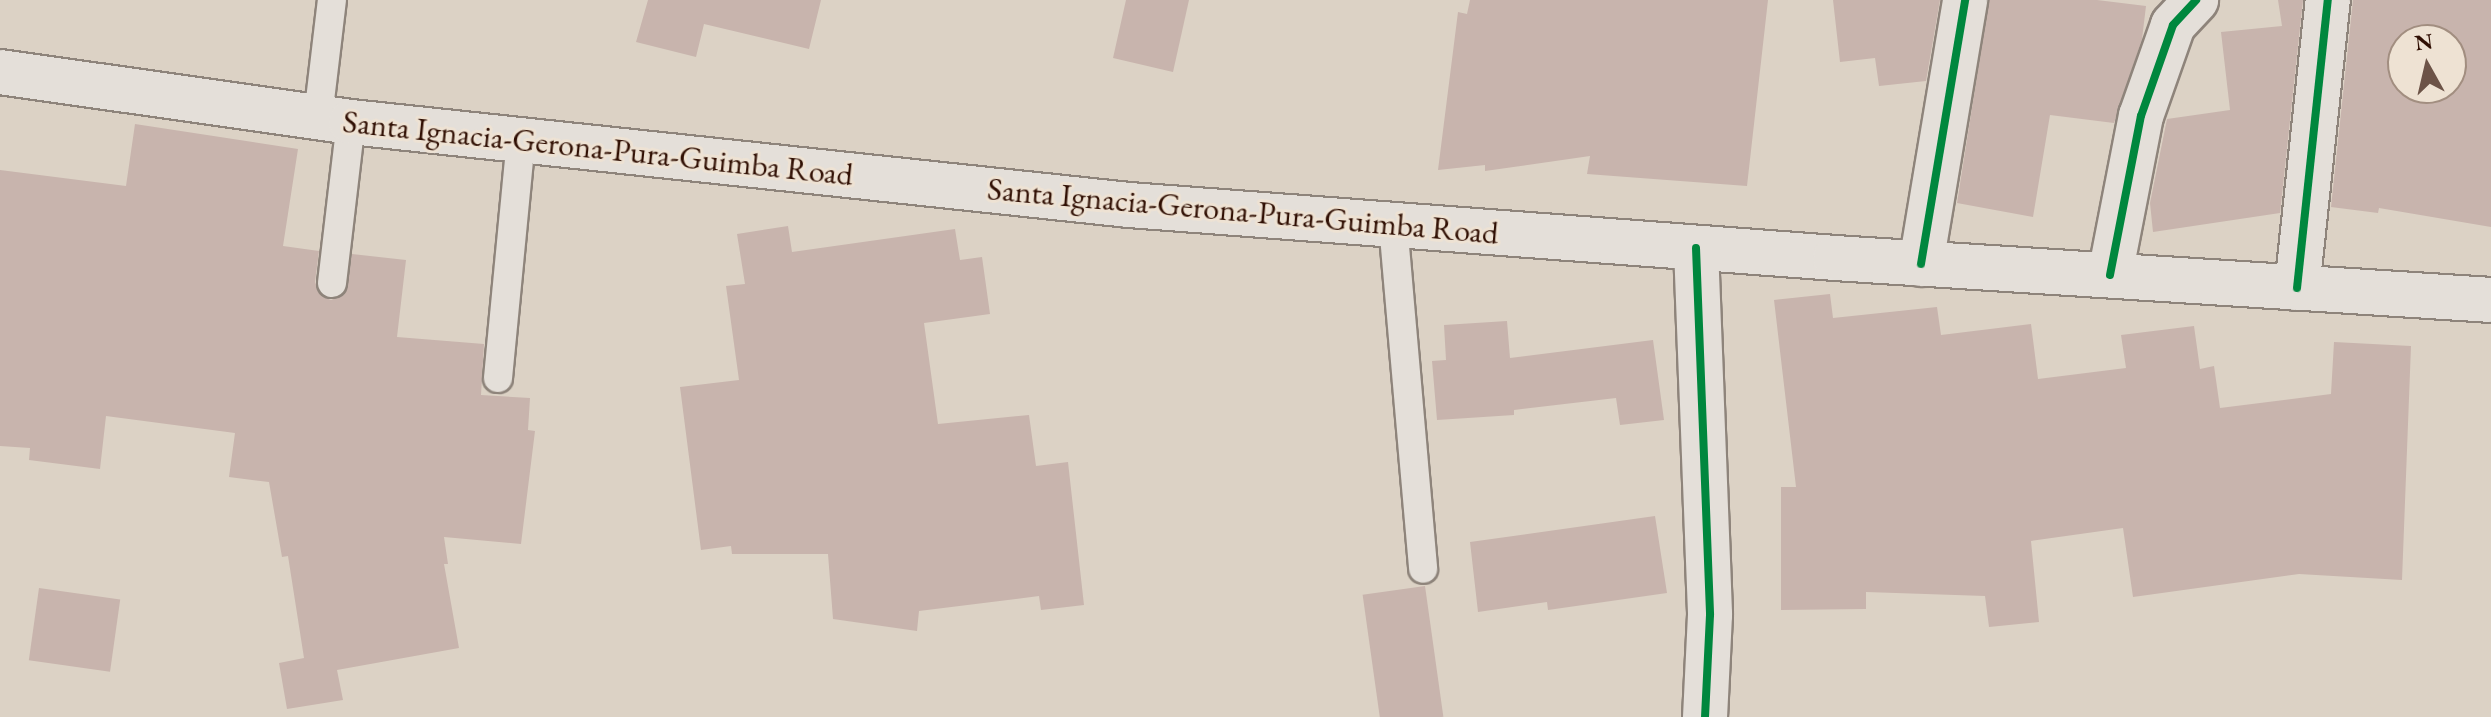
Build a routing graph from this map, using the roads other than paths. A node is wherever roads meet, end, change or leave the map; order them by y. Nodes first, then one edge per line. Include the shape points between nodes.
1 (332, 0) edge
2 (1965, 0) edge
3 (2196, 0) edge
4 (2328, 0) edge
5 (0, 72) edge
6 (335, 120) junction
7 (521, 140) junction
8 (1393, 224) junction
9 (1696, 248) junction
10 (1921, 264) junction
11 (2110, 275) junction
12 (332, 283) dead end
13 (2297, 288) junction
14 (2491, 300) edge
15 (498, 378) dead end
16 (1423, 569) dead end
17 (1705, 717) edge

1 - 6 lane
2 - 10 main road
3 - 11 main road via 2173,25 2141,116
4 - 13 main road
5 - 6 main road, Santa Ignacia-Gerona-Pura-Guimba Road
6 - 7 main road, Santa Ignacia-Gerona-Pura-Guimba Road
6 - 12 lane
7 - 8 main road, Santa Ignacia-Gerona-Pura-Guimba Road via 1129,205
7 - 15 lane
8 - 9 main road, Santa Ignacia-Gerona-Pura-Guimba Road
8 - 16 lane
9 - 10 main road, Santa Ignacia-Gerona-Pura-Guimba Road
9 - 17 main road via 1710,615
10 - 11 main road, Santa Ignacia-Gerona-Pura-Guimba Road
11 - 13 main road, Santa Ignacia-Gerona-Pura-Guimba Road
13 - 14 main road, Santa Ignacia-Gerona-Pura-Guimba Road

